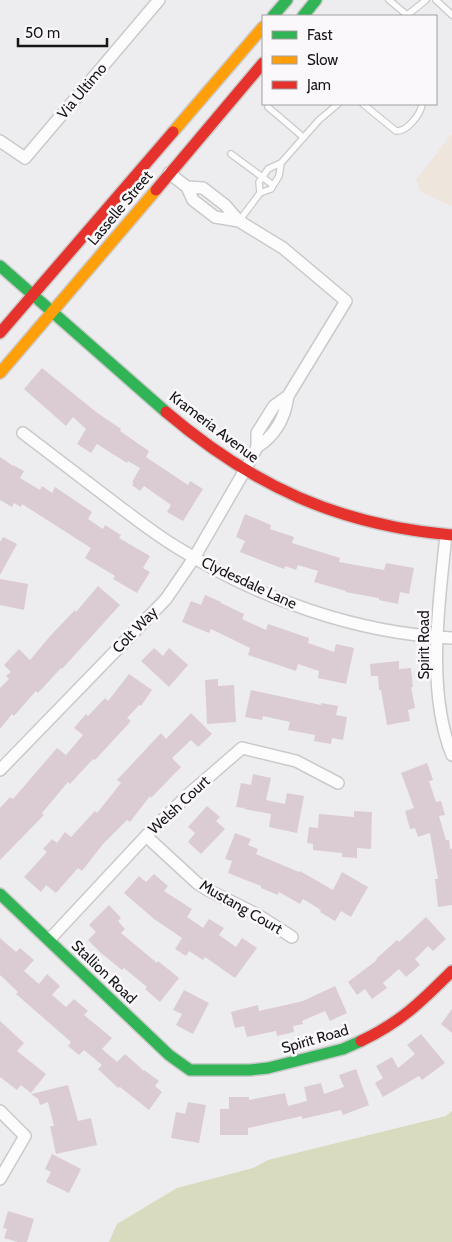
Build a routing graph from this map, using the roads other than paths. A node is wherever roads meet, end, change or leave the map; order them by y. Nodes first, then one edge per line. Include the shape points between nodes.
1 (159, 0) edge
2 (287, 0) edge
3 (316, 0) edge
4 (389, 0) edge
5 (426, 0) edge
6 (436, 0) edge
7 (274, 15) edge
8 (304, 15) edge
9 (405, 15) edge
10 (407, 15) edge
11 (452, 15) edge
12 (262, 28) edge
13 (262, 63) edge
14 (337, 105) edge
15 (364, 105) edge
16 (422, 105) edge
17 (268, 108) dead end
18 (303, 137) junction
19 (0, 141) edge
20 (231, 154) dead end
21 (281, 163) junction
22 (169, 173) junction
23 (262, 177) junction
24 (273, 185) junction
25 (260, 193) junction
26 (239, 221) junction
27 (0, 266) edge
28 (32, 294) junction
29 (53, 312) junction
30 (0, 333) edge
31 (0, 373) edge
32 (22, 433) dead end
33 (245, 470) junction
34 (449, 535) edge
35 (194, 558) junction
36 (436, 638) junction
37 (452, 638) edge
38 (452, 755) edge
39 (0, 770) edge
40 (338, 783) dead end
41 (146, 836) junction
42 (0, 894) edge
43 (292, 937) dead end
44 (49, 940) junction
45 (452, 971) edge
46 (190, 1070) joint
47 (0, 1111) edge
48 (0, 1179) edge

1 - 19 street, Via Ultimo via 24,158
2 - 7 street
3 - 8 street
4 - 9 lane
5 - 10 lane
6 - 11 lane
12 - 28 street, Lasselle Street
13 - 22 street, Lasselle Street
14 - 18 lane
15 - 16 lane via 401,132
17 - 18 lane
18 - 21 lane
20 - 23 lane
21 - 23 lane
21 - 24 lane via 279,176
22 - 26 street via 187,187 203,188
22 - 29 street, Lasselle Street
23 - 24 lane
23 - 25 lane
24 - 25 lane
25 - 26 lane
26 - 33 street, Colt Way via 283,248 346,301 288,396 274,406 257,434 257,447
27 - 28 street, Krameria Avenue
28 - 29 street, Krameria Avenue
28 - 30 street, Lasselle Street
29 - 31 street, Lasselle Street
29 - 33 street, Krameria Avenue via 152,400
32 - 35 street, Clydesdale Lane via 151,530
33 - 34 street, Krameria Avenue via 291,495 338,513 384,526
33 - 35 street, Colt Way
34 - 36 street, Spirit Road
35 - 36 street, Clydesdale Lane via 223,575 325,616 362,626
35 - 39 street, Colt Way via 166,599
36 - 37 street, Clydesdale Lane
36 - 38 street, Spirit Road via 444,730
40 - 41 street, Welsh Court via 296,761 242,748
41 - 43 street, Mustang Court via 203,886
41 - 44 street, Welsh Court
42 - 44 street, Stallion Road
44 - 46 street, Stallion Road via 169,1055
45 - 46 street, Spirit Road via 404,1016 343,1049 268,1068
47 - 48 street via 25,1136

